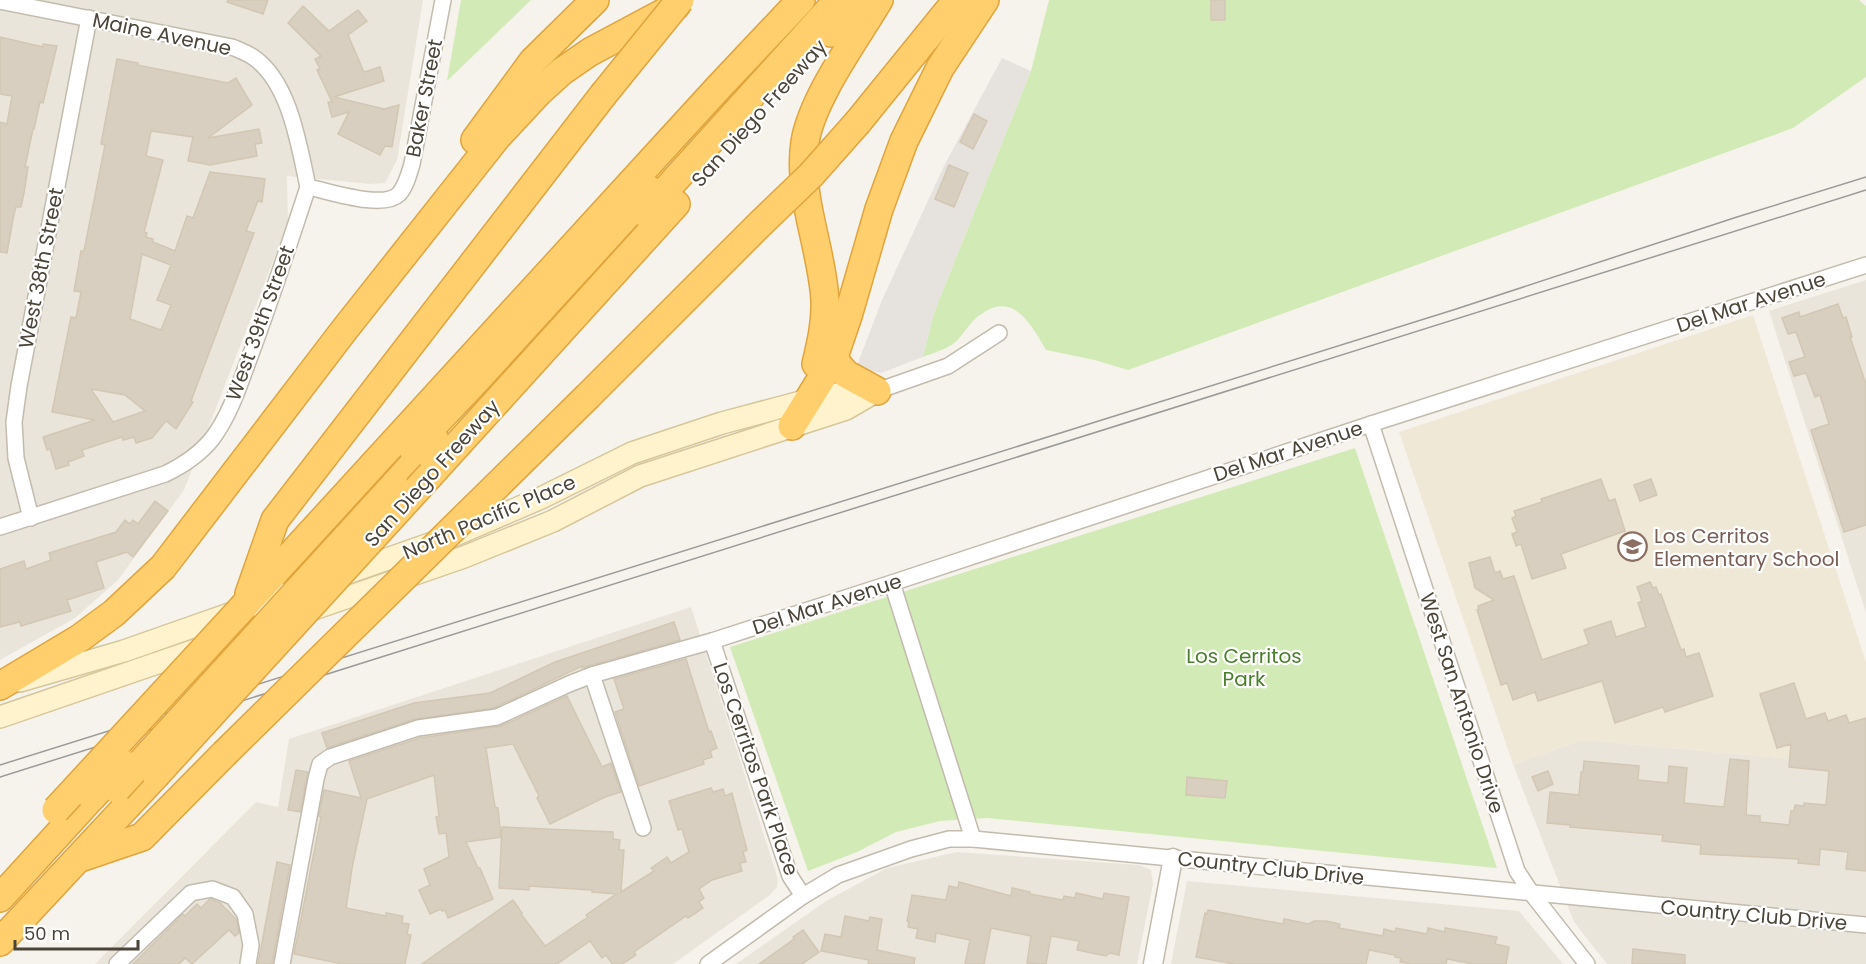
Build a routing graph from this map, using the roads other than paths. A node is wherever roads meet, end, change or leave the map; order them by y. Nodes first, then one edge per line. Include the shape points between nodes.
1 (443, 0) edge
2 (595, 0) edge
3 (680, 0) edge
4 (688, 0) edge
5 (801, 0) edge
6 (822, 0) edge
7 (838, 0) edge
8 (861, 0) edge
9 (879, 0) edge
10 (957, 0) edge
11 (985, 0) edge
12 (0, 1) edge
13 (89, 18) junction
14 (308, 187) junction
15 (1865, 270) edge
16 (345, 329) junction
17 (999, 333) dead end
18 (827, 352) junction
19 (877, 391) junction
20 (808, 400) junction
21 (1371, 424) junction
22 (792, 426) junction
23 (31, 518) junction
24 (0, 527) edge
25 (892, 583) junction
26 (244, 606) junction
27 (712, 641) junction
28 (592, 675) junction
29 (0, 687) edge
30 (6, 715) edge
31 (104, 793) junction
32 (643, 828) dead end
33 (973, 839) junction
34 (1173, 858) junction
35 (76, 860) junction
36 (0, 871) edge
37 (1532, 894) junction
38 (803, 896) junction
39 (0, 898) edge
40 (0, 916) edge
41 (1866, 925) edge
42 (0, 942) edge
43 (117, 964) edge
44 (248, 964) edge
45 (282, 964) edge
46 (708, 964) edge
47 (1152, 964) edge
48 (1587, 964) edge

1 - 14 street, Baker Street via 412,164 399,193 390,200 374,201
2 - 16 highway via 533,61 499,104
3 - 26 highway, bridge via 275,520
4 - 16 highway via 590,52 537,93 503,130
5 - 26 highway
6 - 31 highway, bridge via 366,496
7 - 31 highway, bridge
8 - 35 highway, San Diego Freeway, bridge
9 - 18 highway via 819,101 805,142 804,172 825,299
10 - 35 highway, bridge via 811,175 142,837
11 - 18 highway via 940,68 904,141 848,316
12 - 13 street, Maine Avenue
13 - 14 street, Maine Avenue via 232,47 254,58 272,75 285,100
13 - 23 street, West 38th Street via 14,422 16,458
14 - 23 street, West 39th Street via 242,378 223,421 199,454 165,474
15 - 21 street, Del Mar Avenue
16 - 29 highway via 162,567 114,613
17 - 19 street, North Pacific Place via 948,366
18 - 19 highway via 846,374
18 - 20 highway
19 - 20 main road, North Pacific Place
19 - 22 main road, North Pacific Place via 846,409
20 - 22 highway
20 - 29 main road, North Pacific Place via 632,453 455,535 124,651
21 - 25 street, Del Mar Avenue
21 - 37 street, West San Antonio Drive via 1517,871
22 - 30 main road, North Pacific Place via 640,476 553,521 464,557
23 - 24 street
25 - 27 street, Del Mar Avenue
25 - 33 street
26 - 36 highway, bridge
27 - 28 street
27 - 38 street, Los Cerritos Park Place via 790,876
28 - 32 street
28 - 45 street via 497,717 418,728 330,757 320,764
31 - 39 highway
31 - 40 highway
33 - 34 street, Country Club Drive
33 - 38 street, Country Club Drive via 949,839 911,849 838,875
34 - 37 street, Country Club Drive
34 - 47 street
35 - 42 highway, San Diego Freeway
37 - 41 street, Country Club Drive
37 - 48 street, West San Antonio Drive
38 - 46 street, Country Club Drive
43 - 44 street via 191,893 212,889 233,897 245,914 251,945

